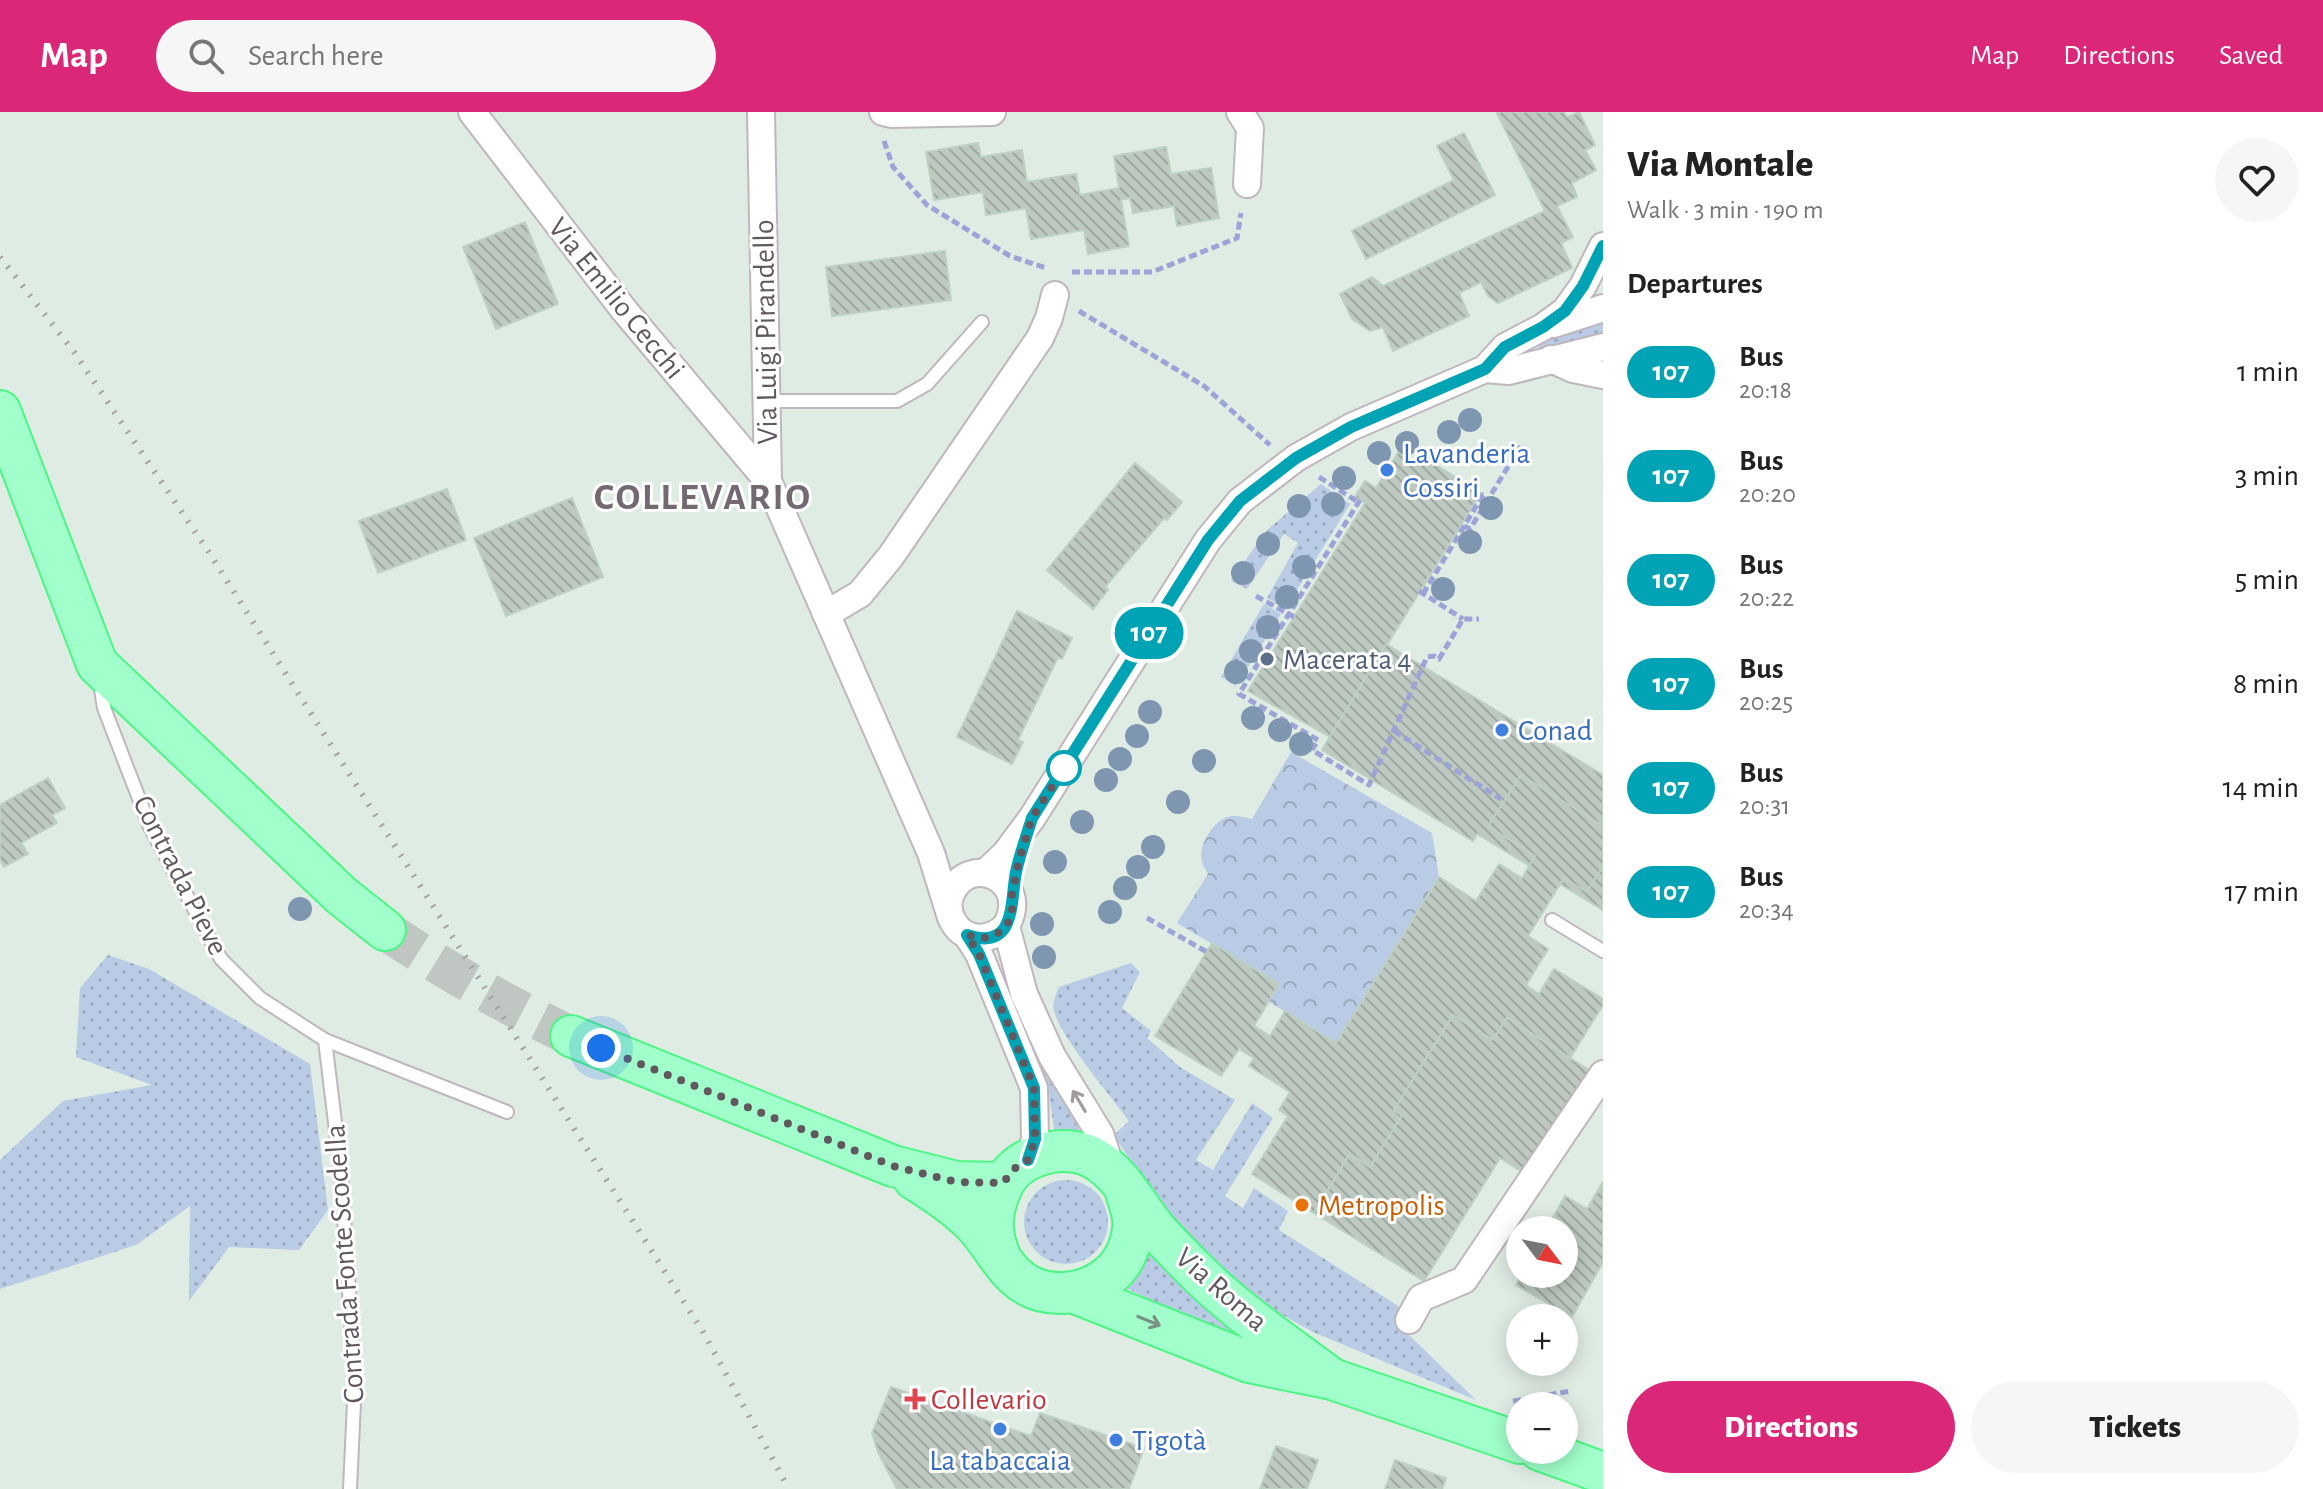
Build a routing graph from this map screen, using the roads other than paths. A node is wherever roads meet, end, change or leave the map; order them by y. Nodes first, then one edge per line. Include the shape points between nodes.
1 (472, 112) edge
2 (761, 112) edge
3 (883, 112) edge
4 (992, 112) edge
5 (1240, 112) edge
6 (963, 113) edge
7 (1247, 184) road end
8 (1603, 246) edge
9 (1055, 295) road end
10 (1603, 308) edge
11 (982, 322) dead end
12 (1543, 327) junction
13 (1603, 347) edge
14 (1551, 359) junction
15 (1485, 369) junction
16 (1603, 375) edge
17 (766, 401) junction
18 (0, 411) edge
19 (768, 481) junction
20 (826, 614) junction
21 (97, 664) junction
22 (1032, 818) junction
23 (931, 853) junction
24 (977, 874) junction
25 (1012, 894) junction
26 (948, 908) junction
27 (1552, 920) dead end
28 (1006, 926) junction
29 (385, 930) tunnel mouth
30 (967, 935) junction
31 (1603, 951) edge
32 (571, 1036) tunnel mouth
33 (325, 1040) junction
34 (1603, 1074) edge
35 (507, 1112) dead end
36 (893, 1166) junction
37 (1015, 1171) junction
38 (1118, 1179) junction
39 (1001, 1259) junction
40 (1075, 1293) junction
41 (1409, 1320) dead end
42 (1332, 1379) junction
43 (1506, 1438) edge
44 (1578, 1464) edge
45 (1603, 1473) edge
46 (350, 1489) edge

1 - 19 street, Via Emilio Cecchi via 624,310
2 - 17 street, Via Luigi Pirandello
3 - 6 street
4 - 6 street
5 - 7 street via 1250,128
8 - 12 street via 1565,311
9 - 20 street via 1040,338 891,556 860,594
10 - 12 street
11 - 17 lane via 927,384 897,401
12 - 15 street via 1505,347
13 - 14 street
14 - 15 street via 1509,371
14 - 16 street
15 - 22 street via 1351,427 1296,458 1240,501 1208,540
17 - 19 street, Via Luigi Pirandello
18 - 21 main road, Contrada Pieve
19 - 20 street, Via Luigi Pirandello
20 - 23 street, Via Luigi Pirandello
21 - 29 main road, Contrada Pieve via 342,896
21 - 33 lane, Contrada Pieve via 104,708 150,827 221,959 260,998
22 - 24 street via 1006,853
22 - 25 street
23 - 24 street via 954,869
23 - 26 street, Via Luigi Pirandello
24 - 25 street via 1001,880
24 - 26 street via 954,888
25 - 28 street via 1012,916
26 - 30 street via 956,927
27 - 31 lane
28 - 30 street via 984,938
38 -> 28 street via 1100,1134 1052,1056 1024,994
30 - 37 street via 1034,1088 1035,1139
32 - 36 main road, Via Roma
33 - 35 lane, Contrada Pieve
33 - 46 lane, Contrada Fonte Scodella via 341,1172 355,1380
34 - 41 street via 1464,1280 1421,1298
36 - 37 main road, Via Roma via 957,1182
36 - 39 main road, Via Roma via 949,1201
37 - 38 main road, Via Roma via 1048,1152 1073,1151 1093,1157
37 - 39 main road via 992,1209 992,1239
38 - 40 main road, Via Roma via 1133,1218 1130,1245 1110,1275
38 - 42 main road, Via Roma via 1158,1232 1200,1275
39 - 40 main road, Via Roma via 1028,1285
40 -> 42 main road, Via Roma via 1249,1362
42 - 43 main road, Via Roma
44 - 45 main road

